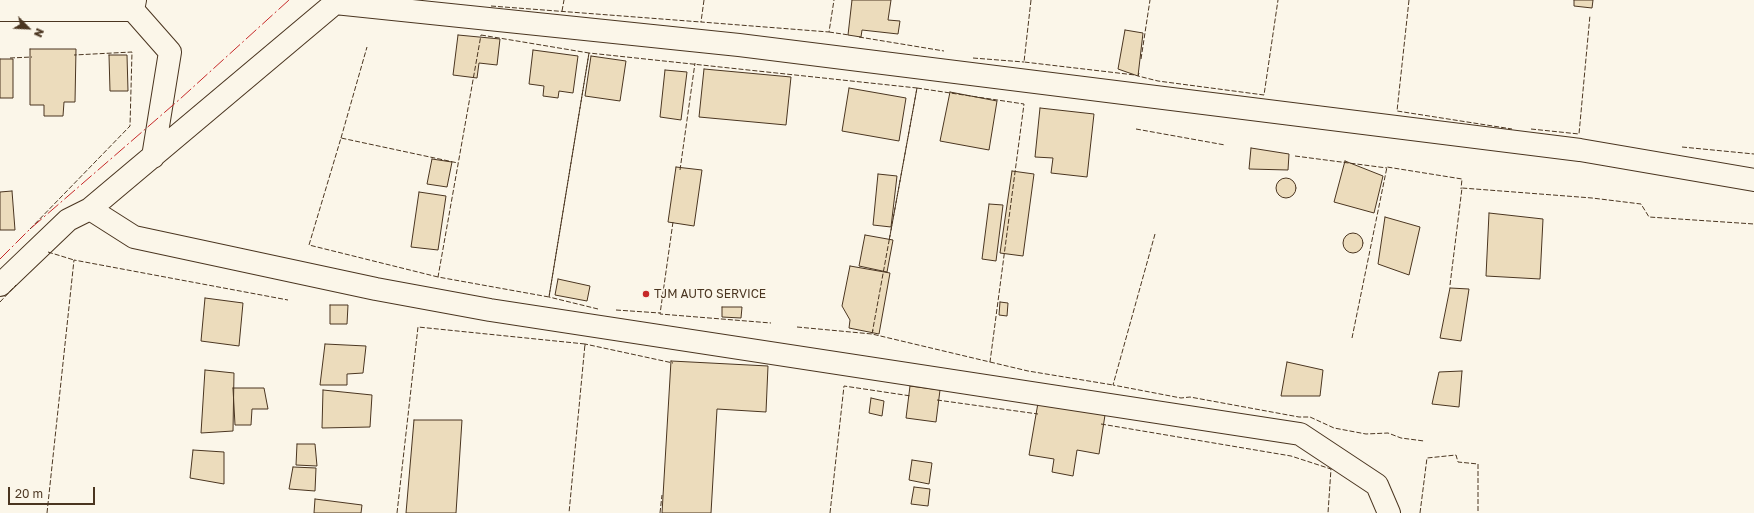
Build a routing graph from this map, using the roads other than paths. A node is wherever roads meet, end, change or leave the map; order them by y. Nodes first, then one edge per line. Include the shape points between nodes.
1 (336, 2) edge
2 (134, 5) edge
3 (0, 10) edge
4 (153, 157) junction
5 (1754, 180) edge
6 (90, 209) junction
7 (0, 285) edge
8 (1389, 513) edge

1 - 4 street
1 - 5 street via 755,47 1580,150
2 - 3 street
2 - 4 street via 170,52
4 - 6 street
6 - 7 street via 68,220
6 - 8 street via 134,237 376,289 490,310 1300,434 1377,485

